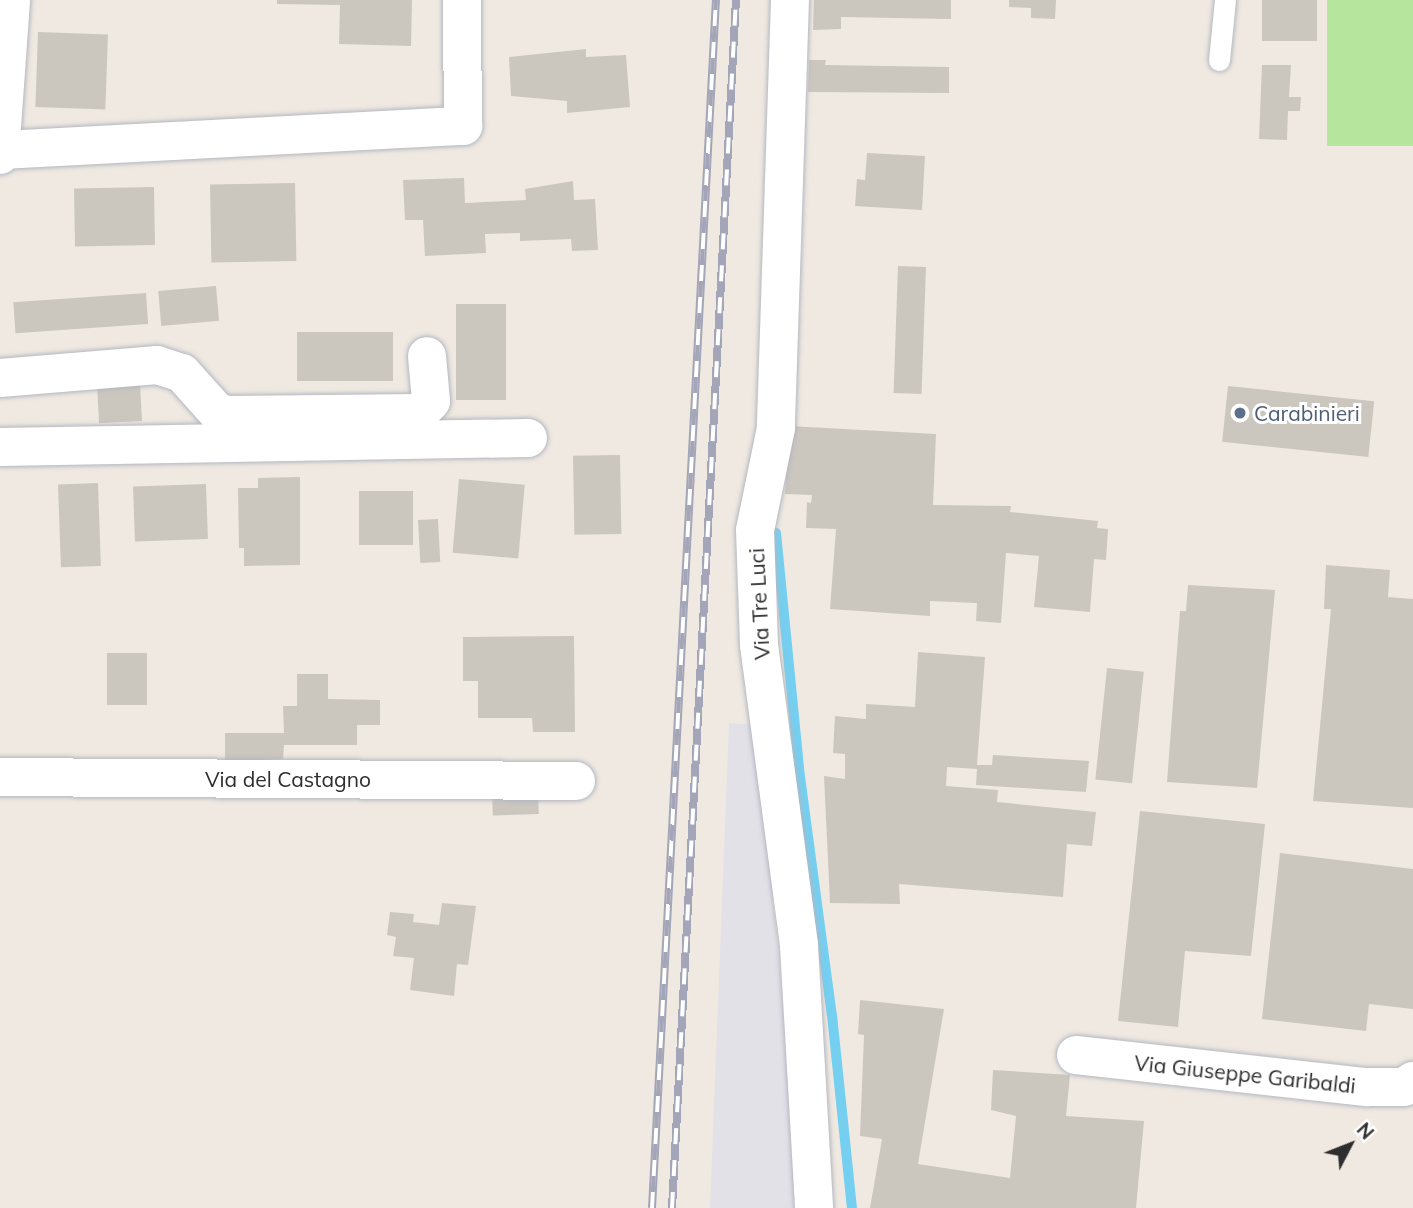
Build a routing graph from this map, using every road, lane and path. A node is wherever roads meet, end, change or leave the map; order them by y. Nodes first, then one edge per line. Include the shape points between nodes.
1 (11, 0) edge
2 (462, 0) edge
3 (790, 0) edge
4 (1225, 0) edge
5 (1219, 60) dead end
6 (1, 150) edge
7 (0, 155) edge
8 (427, 356) dead end
9 (0, 378) edge
10 (528, 438) dead end
11 (0, 447) edge
12 (0, 777) edge
13 (576, 780) dead end
14 (1076, 1055) dead end
15 (1413, 1081) edge
16 (814, 1208) edge

1 - 6 street
2 - 6 street via 463,126
3 - 16 street, Via Tre Luci via 776,428 755,530 759,645 799,946
4 - 5 lane
6 - 7 street
8 - 9 street via 431,401 421,413 229,415 216,412 182,373 157,365
10 - 11 street
12 - 13 street, Via del Castagno
14 - 15 street, Via Giuseppe Garibaldi via 1368,1087 1404,1087

